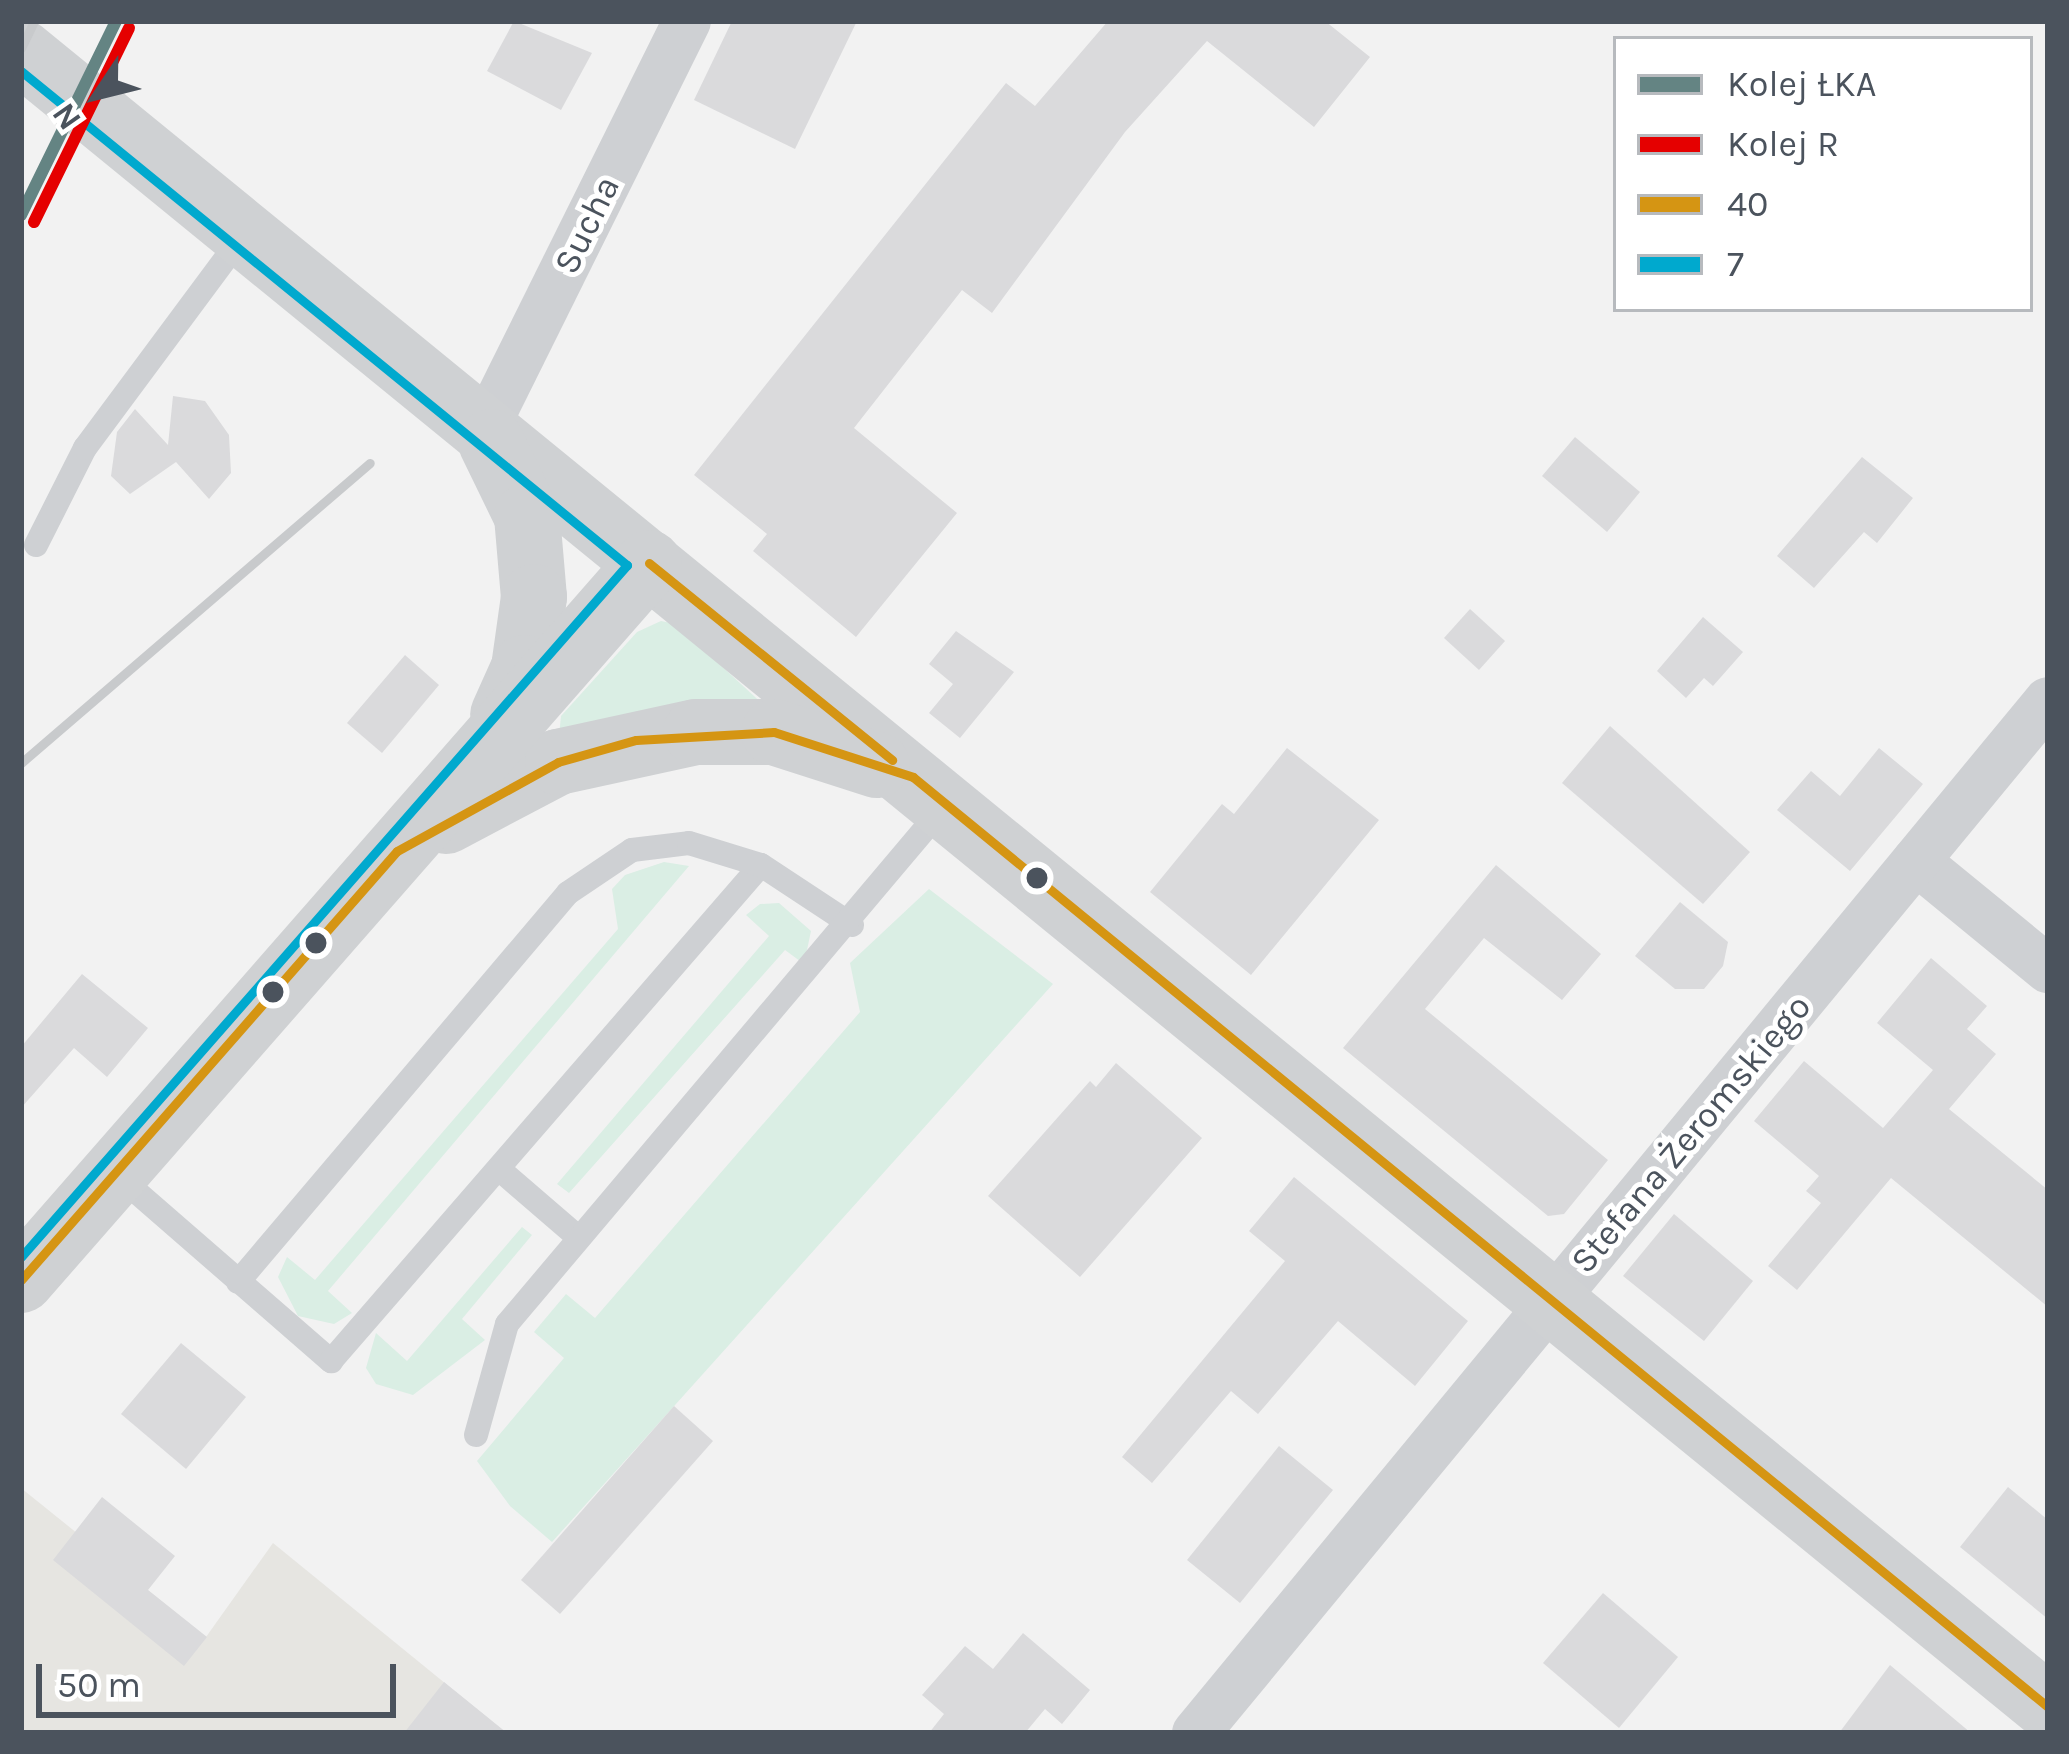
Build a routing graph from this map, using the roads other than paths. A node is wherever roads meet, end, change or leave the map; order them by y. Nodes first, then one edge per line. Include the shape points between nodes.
1 (688, 21) edge
2 (21, 52) edge
3 (245, 232) junction
4 (484, 428) junction
5 (36, 544) dead end
6 (649, 563) junction
7 (2048, 701) edge
8 (487, 751) junction
9 (930, 791) junction
10 (397, 851) junction
11 (1916, 861) junction
12 (761, 865) junction
13 (851, 926) junction
14 (2048, 969) edge
15 (500, 1170) junction
16 (115, 1173) junction
17 (579, 1238) junction
18 (21, 1280) edge
19 (238, 1282) junction
20 (1552, 1302) junction
21 (476, 1435) dead end
22 (2048, 1707) edge
23 (1196, 1733) edge

1 - 4 street, Sucha
2 - 3 street
3 - 4 street
3 - 5 lane via 85,448
4 - 6 street
4 - 8 street via 526,516 535,597 524,668
6 - 8 street
6 - 9 street
7 - 11 street, Stefana Żeromskiego
8 - 10 street
9 - 10 street via 774,732 636,740 558,762
9 - 13 lane
9 - 20 street
10 - 16 street
11 - 14 street
11 - 20 street, Stefana Żeromskiego
12 - 13 lane
12 - 15 lane
12 - 19 lane via 689,843 632,850 568,893
13 - 17 lane
15 - 17 lane
15 - 19 lane via 331,1361
16 - 18 street
16 - 19 lane
17 - 21 lane via 507,1324
20 - 22 street
20 - 23 street, Stefana Żeromskiego

